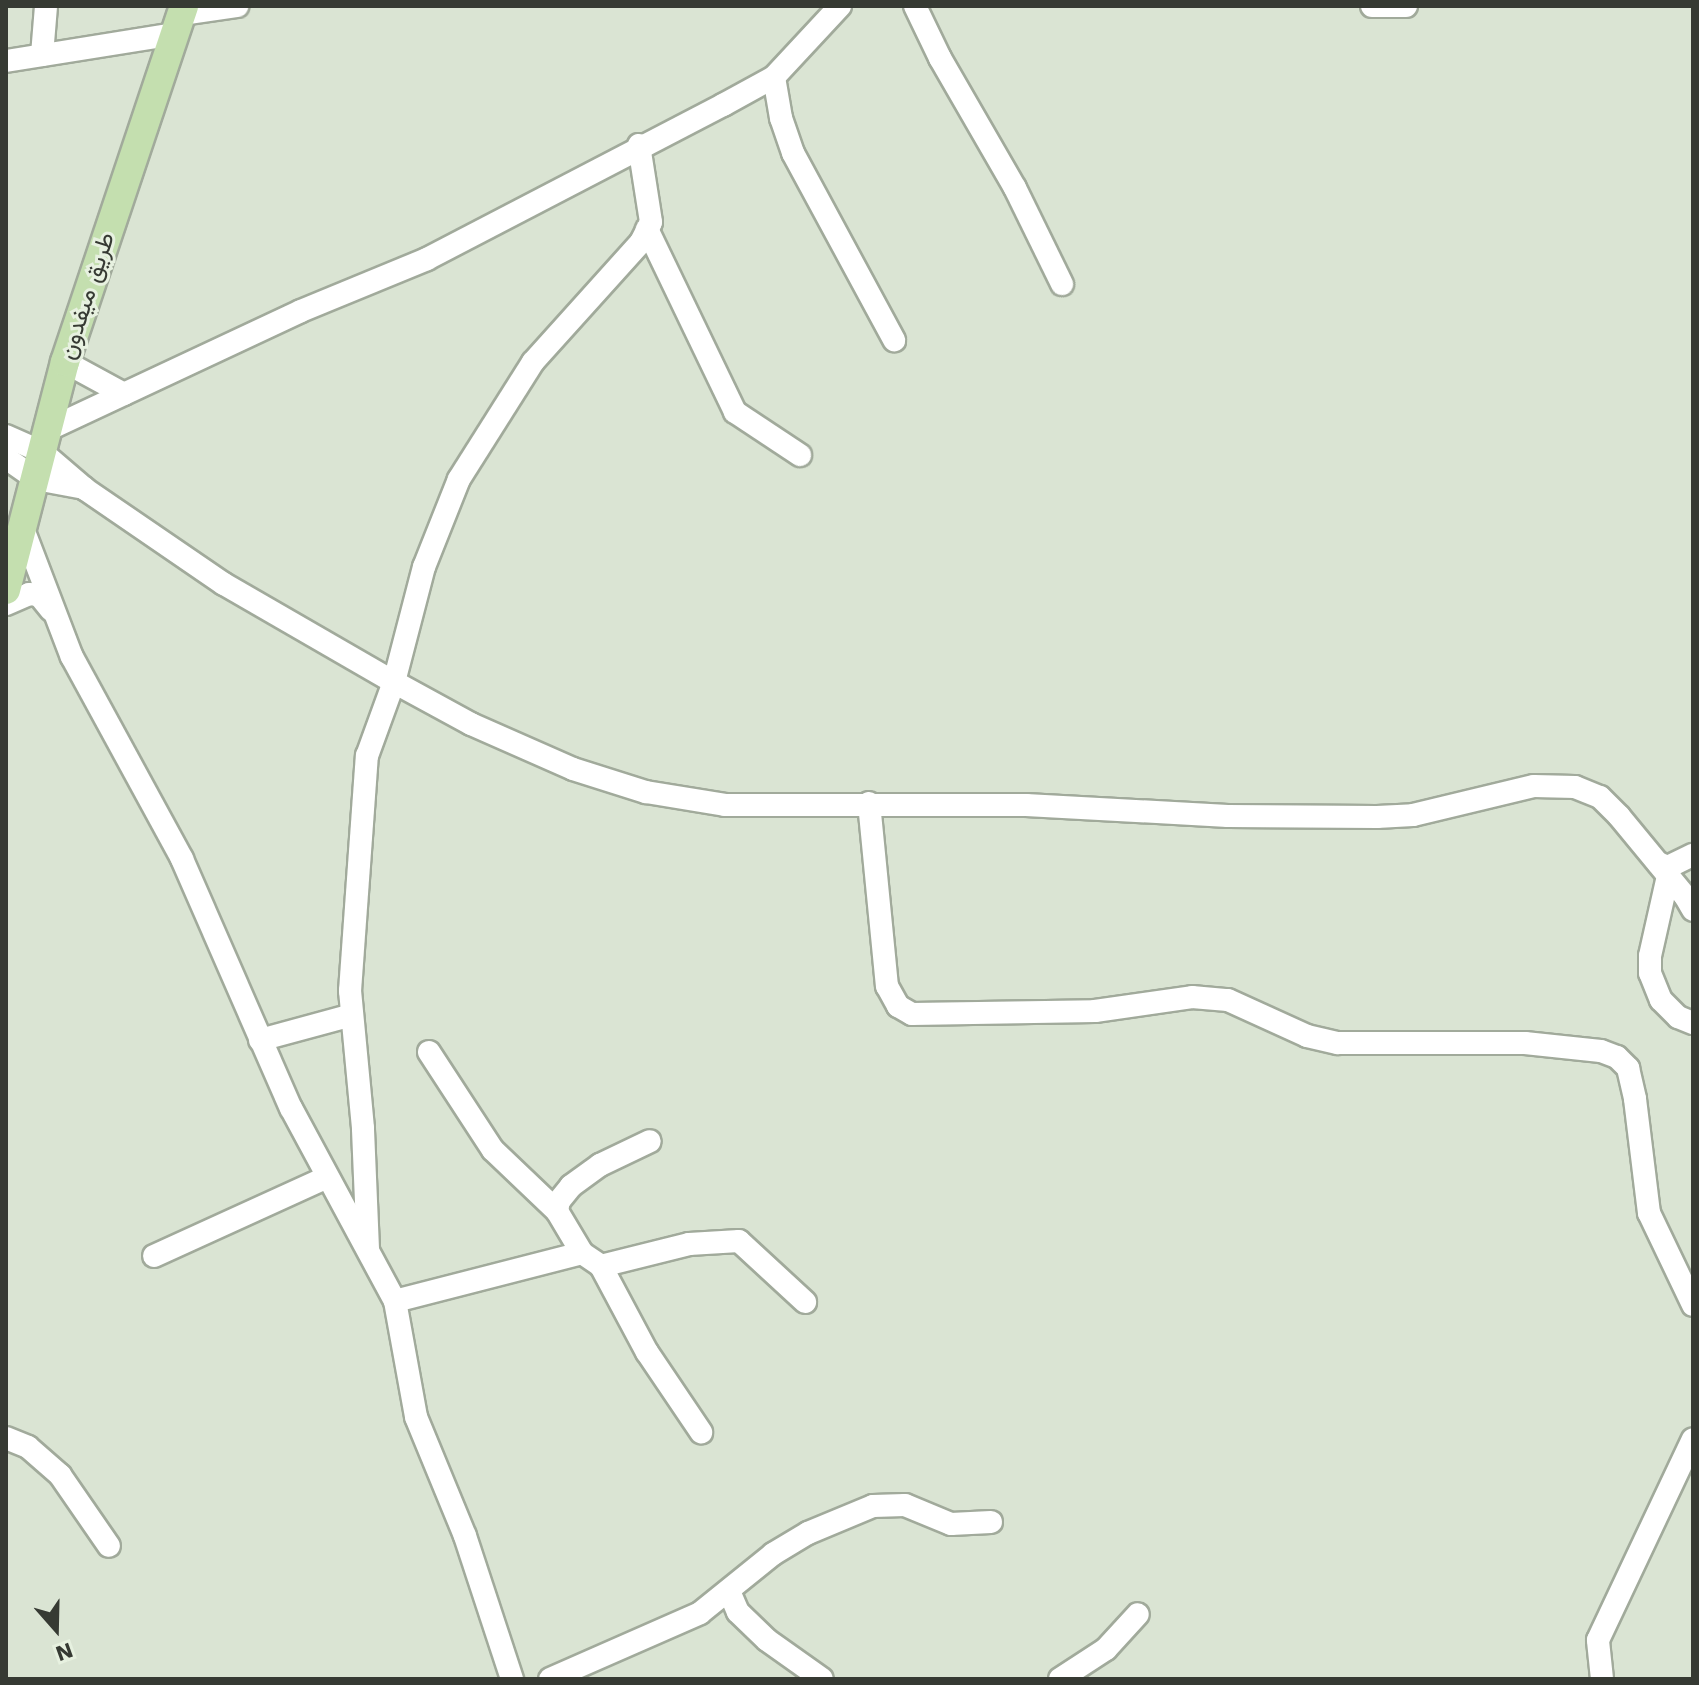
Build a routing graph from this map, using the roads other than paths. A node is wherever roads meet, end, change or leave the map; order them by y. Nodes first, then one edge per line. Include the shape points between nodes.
1 (46, 6) edge
2 (237, 6) edge
3 (840, 6) edge
4 (915, 6) edge
5 (1372, 6) edge
6 (1406, 6) edge
7 (180, 18) edge
8 (42, 55) junction
9 (6, 61) edge
10 (774, 77) junction
11 (639, 145) junction
12 (647, 229) junction
13 (1062, 284) dead end
14 (894, 340) dead end
15 (65, 362) junction
16 (124, 394) junction
17 (6, 436) edge
18 (42, 454) junction
19 (800, 455) dead end
20 (6, 458) edge
21 (23, 529) junction
22 (6, 590) edge
23 (6, 604) edge
24 (57, 617) junction
25 (394, 682) junction
26 (869, 803) junction
27 (1693, 855) edge
28 (1663, 870) junction
29 (1693, 910) edge
30 (352, 1015) junction
31 (1693, 1023) edge
32 (260, 1040) junction
33 (429, 1052) dead end
34 (650, 1141) dead end
35 (327, 1177) junction
36 (557, 1211) junction
37 (582, 1253) junction
38 (368, 1254) junction
39 (154, 1256) dead end
40 (601, 1266) junction
41 (395, 1301) junction
42 (805, 1302) dead end
43 (1693, 1305) edge
44 (701, 1432) dead end
45 (6, 1438) edge
46 (1693, 1439) edge
47 (991, 1522) dead end
48 (109, 1546) dead end
49 (729, 1591) junction
50 (1138, 1614) dead end
51 (512, 1679) edge
52 (550, 1679) edge
53 (822, 1679) edge
54 (1060, 1679) edge
55 (1602, 1679) edge

1 - 8 street
2 - 7 street
3 - 10 street
4 - 13 street
5 - 6 street
7 - 8 street
7 - 15 main road, طريق ميفدون
8 - 9 street
10 - 11 street
10 - 14 street via 793,153
11 - 12 street via 650,202
11 - 16 street via 427,259
12 - 19 street via 735,412
12 - 25 street via 533,362 459,479 424,567
15 - 16 street
15 - 18 main road, طريق ميفدون
16 - 18 street
17 - 18 street
18 - 20 street
18 - 21 main road, طريق ميفدون
18 - 25 street via 224,584
21 - 22 main road, طريق ميفدون
21 - 24 street
23 - 24 street via 39,595
24 - 32 street via 90,692 182,859
25 - 26 street via 471,724 573,769 646,792 725,805
25 - 30 street via 367,756
26 - 28 street via 1377,817 1413,815 1534,786 1575,787 1600,797
26 - 43 street via 887,986 898,1006 912,1014 1095,1011 1192,997 1228,1000 1307,1036 1338,1043 1525,1043 1617,1057 1628,1068 1635,1099 1649,1213
27 - 28 street
28 - 29 street
28 - 31 street via 1650,973 1661,1000
30 - 32 street
30 - 38 street
32 - 35 street
33 - 36 street via 493,1150
34 - 36 street via 571,1186
35 - 38 street
35 - 39 street
36 - 37 street
37 - 40 street
37 - 41 street
38 - 41 street
40 - 42 street via 689,1244 739,1241
40 - 44 street via 647,1352
41 - 51 street via 416,1417 465,1536
45 - 48 street via 28,1447 60,1475
46 - 55 street via 1598,1640
47 - 49 street via 951,1524 905,1505 873,1506 808,1533
49 - 52 street via 700,1613
49 - 53 street via 738,1612 767,1640
50 - 54 street via 1106,1649

